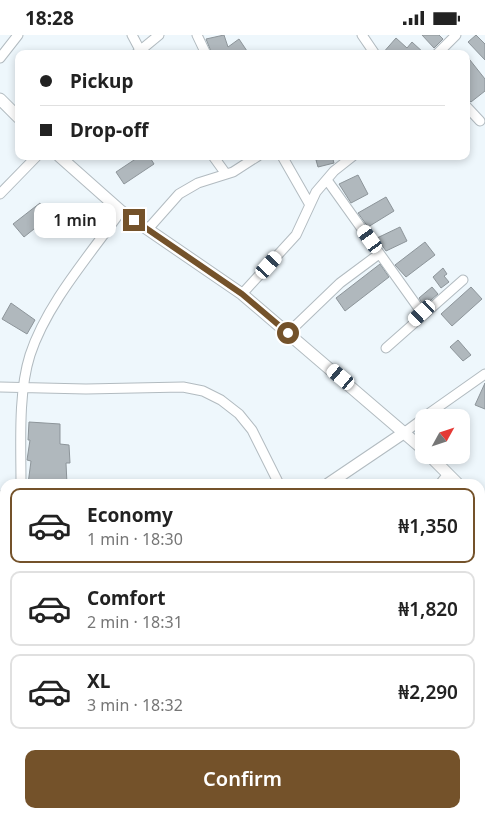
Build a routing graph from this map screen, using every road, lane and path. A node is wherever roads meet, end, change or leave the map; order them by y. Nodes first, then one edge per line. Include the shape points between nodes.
1 (18, 35) edge
2 (132, 35) edge
3 (159, 35) edge
4 (197, 35) edge
5 (362, 35) edge
6 (451, 36) edge
7 (137, 50) edge
8 (140, 50) edge
9 (204, 50) edge
10 (372, 50) edge
11 (440, 50) edge
12 (0, 58) edge
13 (0, 99) edge
14 (470, 110) edge
15 (15, 114) edge
16 (480, 121) dead end
17 (33, 160) edge
18 (64, 160) edge
19 (216, 160) edge
20 (251, 160) edge
21 (284, 160) edge
22 (349, 160) edge
23 (226, 174) junction
24 (327, 180) junction
25 (0, 194) edge
26 (310, 205) junction
27 (121, 211) junction
28 (148, 229) junction
29 (379, 254) junction
30 (463, 280) dead end
31 (242, 294) junction
32 (422, 313) junction
33 (288, 333) junction
34 (386, 348) dead end
35 (485, 374) edge
36 (0, 387) edge
37 (24, 388) junction
38 (436, 409) edge
39 (415, 424) edge
40 (404, 432) junction
41 (415, 442) edge
42 (438, 464) edge
43 (448, 474) junction
44 (21, 479) edge
45 (276, 479) edge
46 (335, 479) edge
47 (444, 479) edge
48 (453, 479) edge

1 - 12 street
2 - 7 street
3 - 8 street
4 - 9 street
5 - 10 street
6 - 11 street
13 - 15 street
14 - 16 street
17 - 25 street
18 - 27 street
19 - 23 street
20 - 23 street
21 - 26 street
22 - 24 street
23 - 28 street via 198,183 179,194
24 - 26 street
24 - 29 street
26 - 31 street via 296,235
27 - 28 street
27 - 37 street via 40,330
28 - 31 street
29 - 32 street
29 - 33 street via 340,283
30 - 32 street
31 - 33 street
32 - 34 street
33 - 40 street
35 - 38 street
36 - 37 street
37 - 44 street
37 - 45 street via 183,387 203,391 239,414 252,430
39 - 40 street
40 - 41 street
40 - 46 street
42 - 43 street
43 - 47 street
43 - 48 street

